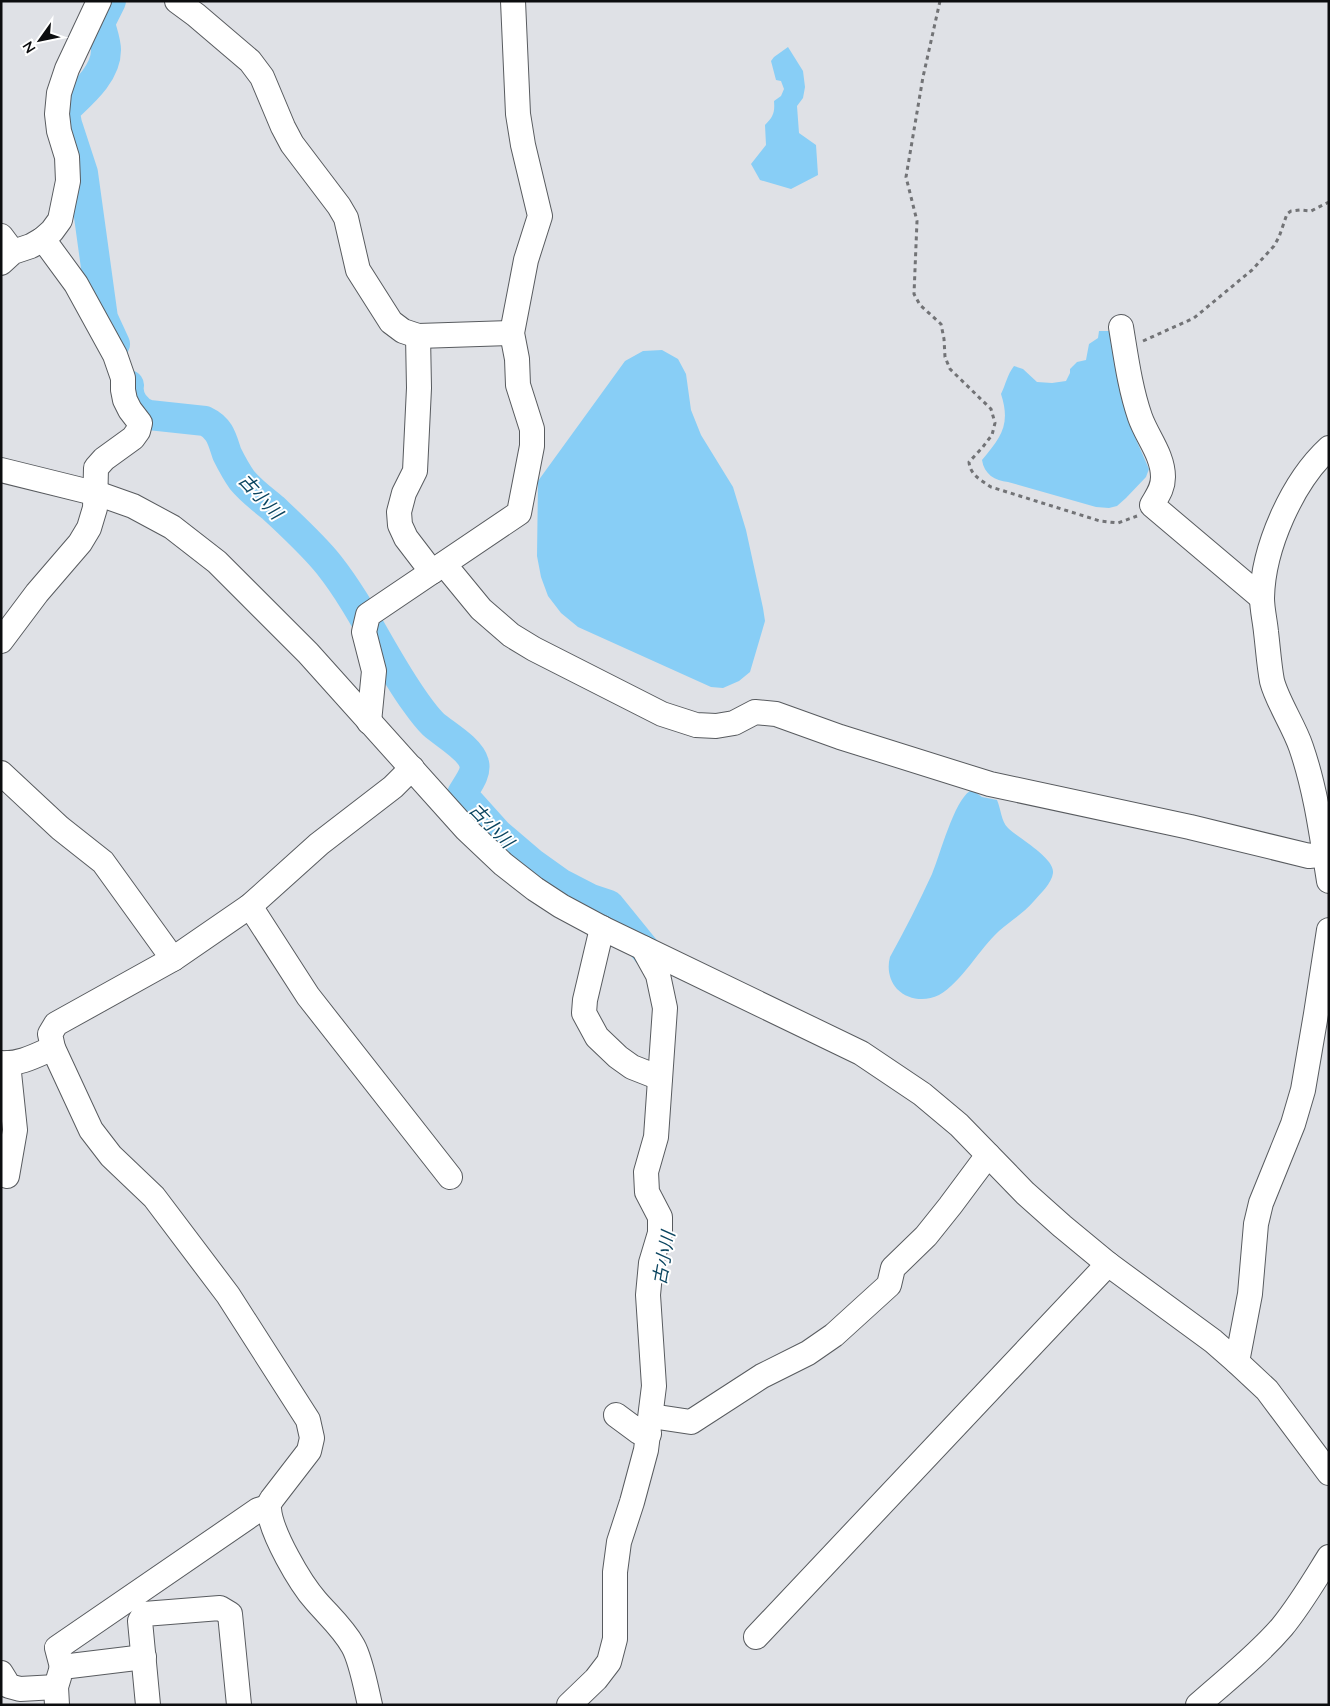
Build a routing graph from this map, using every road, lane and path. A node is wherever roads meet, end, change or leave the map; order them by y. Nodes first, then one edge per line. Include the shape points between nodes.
1 (99, 1) edge
2 (177, 1) edge
3 (513, 1) edge
4 (940, 1) edge
5 (1329, 202) edge
6 (43, 240) junction
7 (5, 250) edge
8 (512, 333) junction
9 (418, 336) junction
10 (1123, 337) joint
11 (1329, 448) edge
12 (1, 470) edge
13 (94, 493) junction
14 (1152, 505) junction
15 (438, 568) junction
16 (1262, 598) junction
17 (1, 641) edge
18 (369, 722) junction
19 (412, 768) junction
20 (1, 773) edge
21 (1327, 854) edge
22 (1329, 881) edge
23 (250, 906) junction
24 (602, 928) junction
25 (1329, 930) edge
26 (643, 948) junction
27 (173, 959) junction
28 (53, 1048) junction
29 (5, 1063) edge
30 (660, 1078) junction
31 (988, 1155) junction
32 (7, 1176) dead end
33 (450, 1177) dead end
34 (1108, 1264) junction
35 (1237, 1362) junction
36 (616, 1415) dead end
37 (650, 1425) junction
38 (1329, 1473) edge
39 (268, 1507) junction
40 (1329, 1557) edge
41 (756, 1637) dead end
42 (144, 1657) junction
43 (58, 1686) edge
44 (4, 1693) edge
45 (148, 1705) edge
46 (239, 1705) edge
47 (370, 1705) edge
48 (569, 1705) edge
49 (1198, 1705) edge

1 - 6 street via 58,93 58,123 67,157 68,181 60,220
2 - 9 street via 250,61 262,77 292,144 346,218 358,270 391,322
3 - 8 street via 518,114 540,216 526,260
4 - 14 path via 906,176 917,221 914,294 920,305 940,324 950,369 991,409 995,423 992,434 969,462 969,468 991,487 1100,521 1118,523 1133,518
5 - 10 path via 1311,211 1287,214 1270,252 1194,318 1145,341
6 - 7 street via 31,246
6 - 13 street via 76,284 115,355 123,378 125,400 140,423 132,438 96,468
8 - 9 street
8 - 15 street via 518,385 532,429 532,446 518,513
9 - 15 street via 415,471 404,493 399,512 400,525 406,538
10 - 14 street via 1136,405 1162,466 1161,491
11 - 16 street via 1299,483 1274,536
12 - 13 street
13 - 17 street via 95,508 80,543
13 - 18 street via 132,506 172,527 217,562 308,653
14 - 16 street
15 - 18 street via 368,615 364,632 374,671
15 - 21 street via 511,635 534,649 670,716 696,725 734,723 755,712 776,714 990,784 1309,856
16 - 21 street via 1272,682 1301,747
18 - 19 street
19 - 23 street
19 - 24 street via 466,829 503,864 561,906
20 - 27 street via 60,828 103,862
21 - 22 street
23 - 27 street
23 - 33 street via 308,996
24 - 26 street
24 - 30 street via 584,1013 597,1037 618,1057 632,1067
25 - 35 street via 1302,1090 1293,1124 1261,1203 1256,1224 1250,1294
26 - 30 street via 658,975 665,1008
26 - 31 street via 861,1053 922,1094
27 - 28 street via 56,1024 50,1034
28 - 29 street via 30,1058
28 - 39 street via 92,1130 111,1156 154,1197 228,1294 308,1420 312,1438 309,1451
29 - 32 street via 15,1130
30 - 37 street via 656,1137 646,1172 647,1192 660,1217 648,1295 654,1386
31 - 34 street via 1025,1193
31 - 37 street via 926,1236 893,1268 890,1285 834,1335 691,1422
34 - 35 street
34 - 41 street
35 - 38 street via 1267,1390
36 - 37 street via 639,1432
37 - 48 street via 619,1542 615,1572 615,1640 609,1662
39 - 43 street via 258,1510 57,1648
39 - 47 street via 287,1557 354,1648
40 - 49 street via 1281,1627
42 - 43 street
42 - 45 street
42 - 46 street via 140,1621 144,1614 220,1608 230,1614
43 - 44 street

